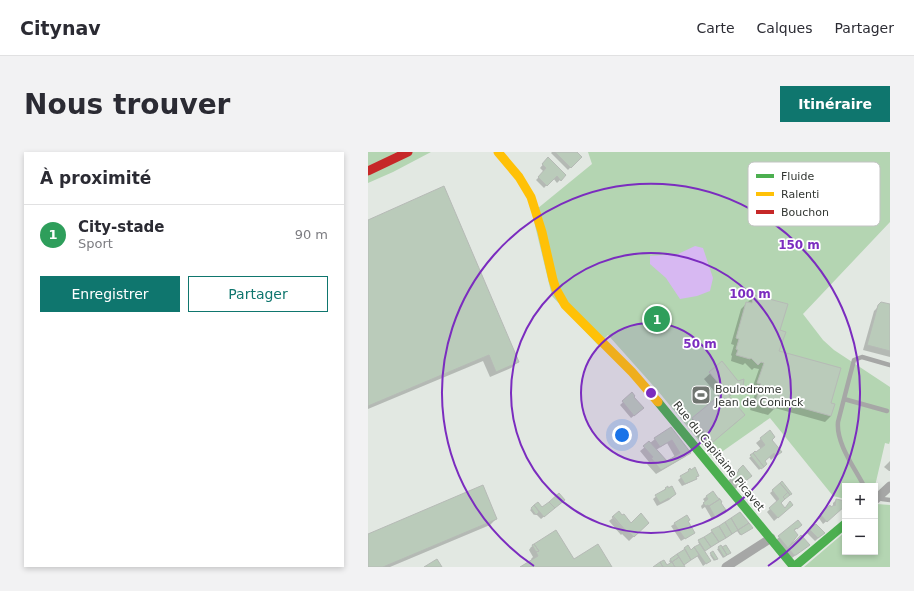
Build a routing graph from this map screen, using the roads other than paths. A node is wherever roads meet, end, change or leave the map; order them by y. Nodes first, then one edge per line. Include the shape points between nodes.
1 (408, 152) edge
2 (498, 152) edge
3 (368, 171) edge
4 (890, 365) edge
5 (844, 399) junction
6 (887, 411) dead end
7 (862, 483) edge
8 (890, 486) edge
9 (878, 497) edge
10 (878, 498) edge
11 (890, 500) edge
12 (842, 527) edge
13 (771, 538) junction
14 (726, 567) edge
15 (794, 567) edge

1 - 3 street
2 - 13 street, Rue du Capitaine Picavet via 530,194 555,284 565,304 649,390
4 - 5 lane via 862,357 854,360
5 - 6 lane
5 - 7 lane via 838,422 839,436
8 - 9 street
10 - 11 lane
12 - 15 street
13 - 14 street
13 - 15 street, Rue du Capitaine Picavet

